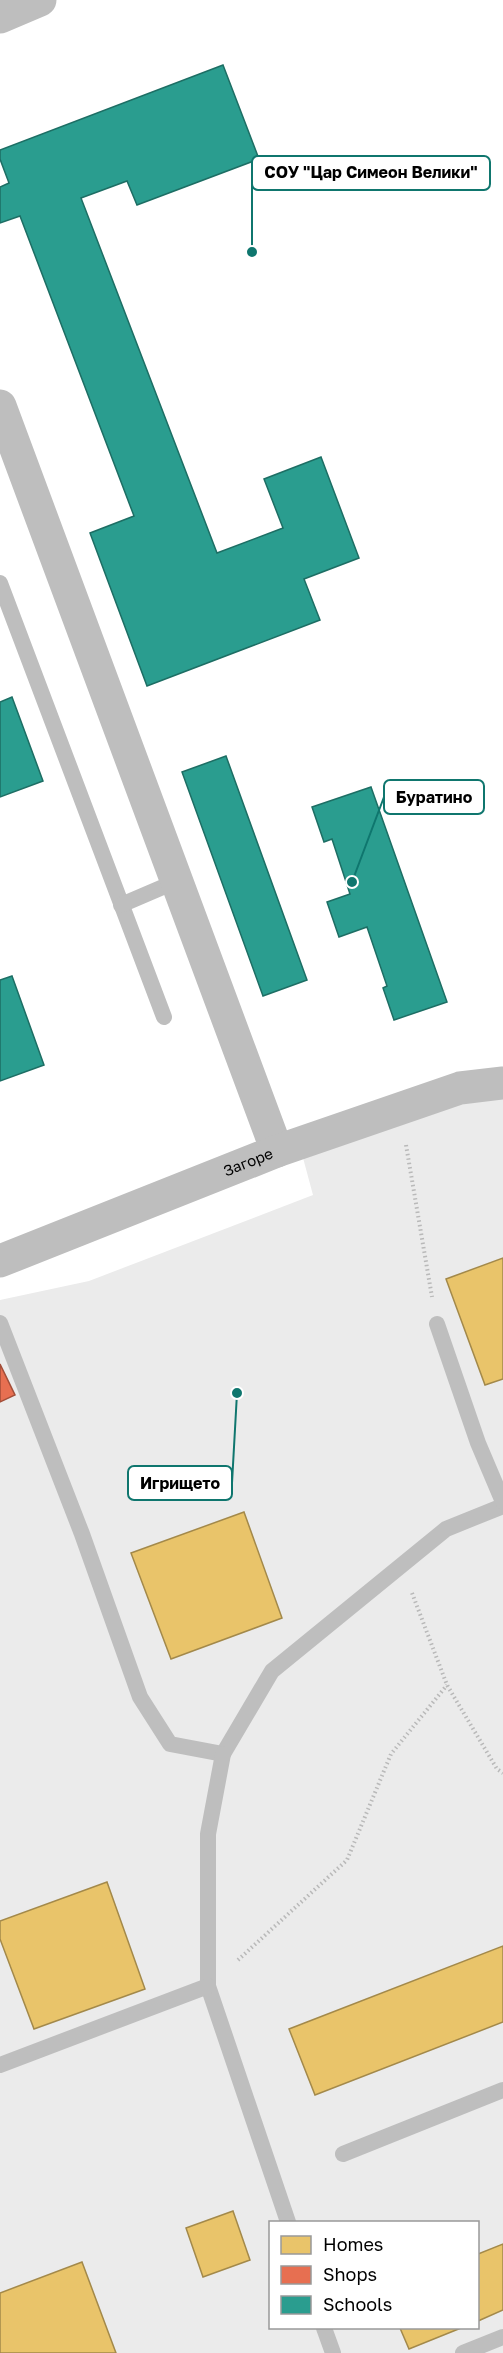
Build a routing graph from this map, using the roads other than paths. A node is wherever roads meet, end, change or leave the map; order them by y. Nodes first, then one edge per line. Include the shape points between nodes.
1 (40, 0) edge
2 (0, 17) edge
3 (0, 406) edge
4 (0, 583) edge
5 (177, 881) junction
6 (121, 905) junction
7 (164, 1017) dead end
8 (503, 1083) edge
9 (277, 1151) junction
10 (0, 1261) edge
11 (0, 1323) edge
12 (437, 1324) road end
13 (503, 1504) edge
14 (224, 1754) junction
15 (208, 1986) junction
16 (0, 2065) edge
17 (503, 2090) edge
18 (343, 2154) dead end
19 (287, 2221) edge
20 (324, 2329) edge
21 (503, 2337) edge
22 (333, 2353) edge
23 (463, 2353) edge

1 - 2 street
3 - 5 street
4 - 6 lane
5 - 6 lane
5 - 9 street
6 - 7 lane
8 - 9 street, Загоре via 460,1088
9 - 10 street, Загоре
11 - 14 lane via 140,1697 170,1744
12 - 13 lane
13 - 14 lane via 446,1529 272,1671
14 - 15 lane via 207,1834
15 - 16 lane
15 - 19 lane
17 - 18 lane
20 - 22 lane
21 - 23 lane

